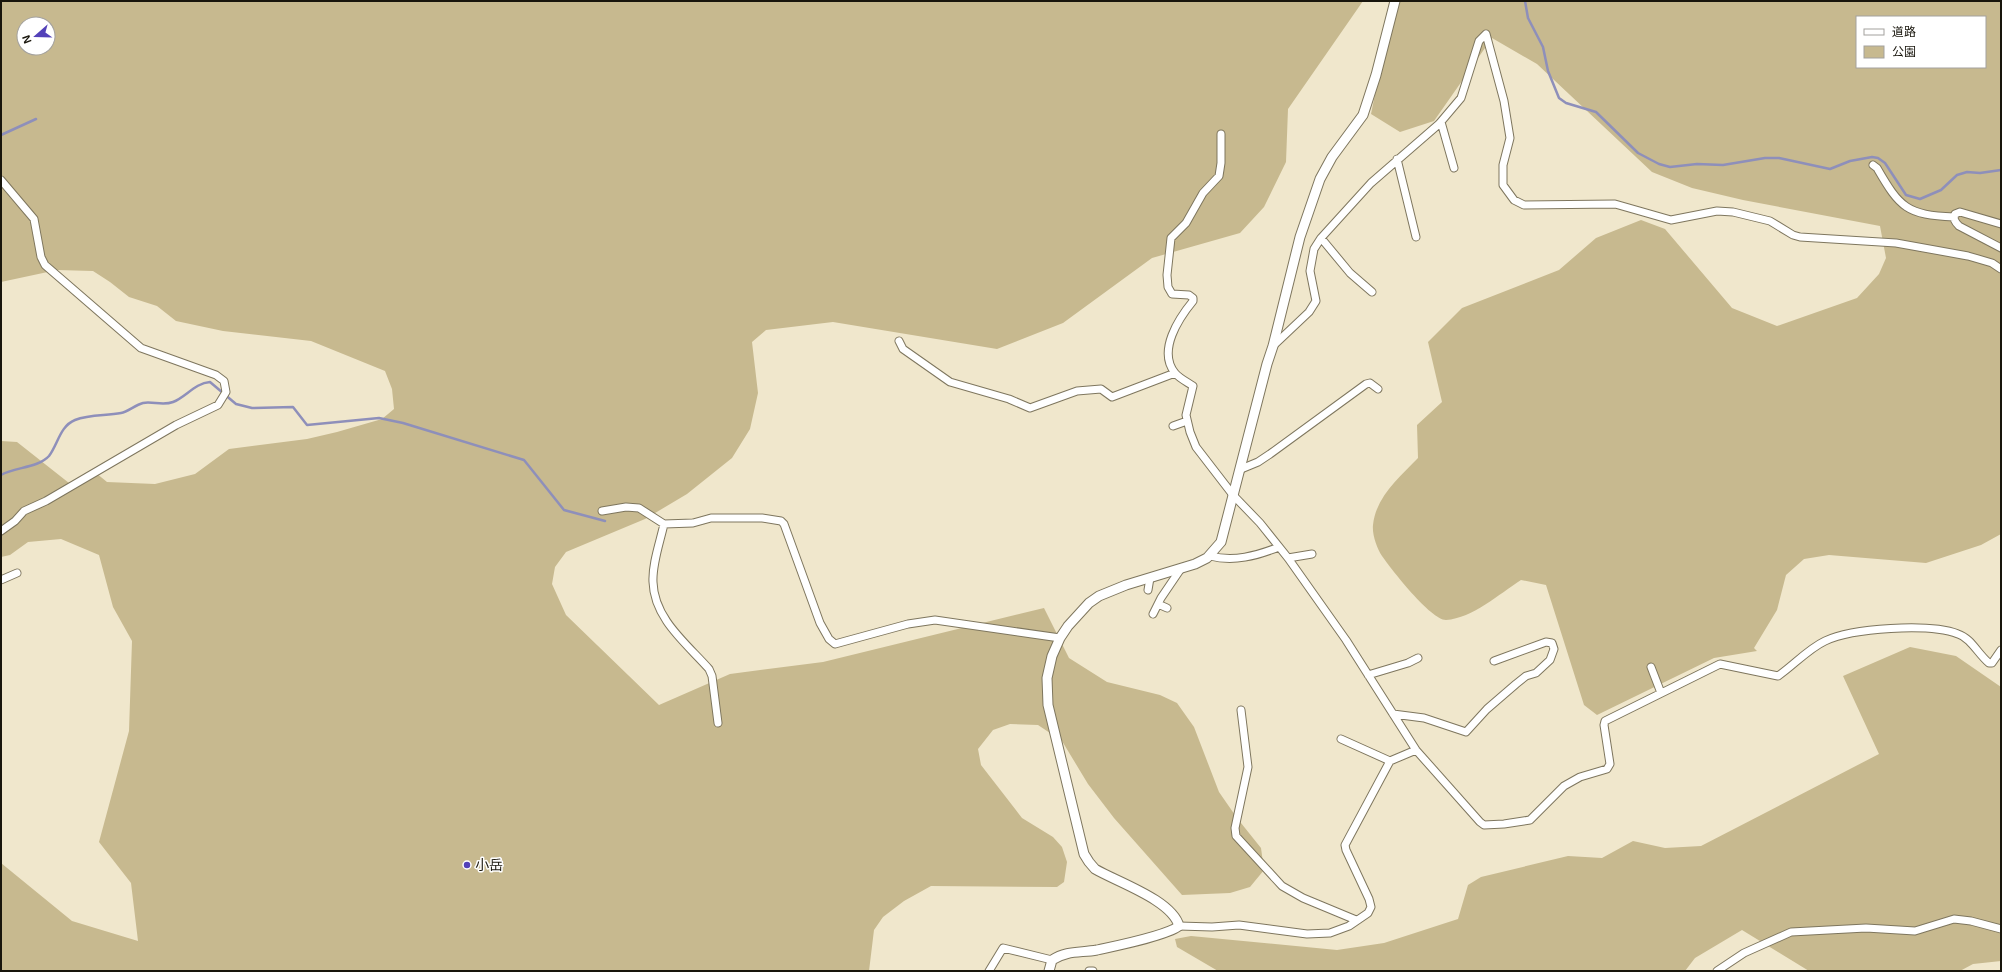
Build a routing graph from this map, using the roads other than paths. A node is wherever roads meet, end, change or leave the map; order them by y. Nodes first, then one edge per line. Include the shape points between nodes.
1 (1395, 1) edge
2 (1441, 122) junction
3 (1221, 134) dead end
4 (1397, 159) junction
5 (1873, 165) dead end
6 (1454, 168) dead end
7 (1, 180) edge
8 (1954, 217) junction
9 (2001, 224) edge
10 (1321, 238) junction
11 (1416, 238) dead end
12 (2001, 248) edge
13 (2001, 269) edge
14 (1372, 292) dead end
15 (899, 341) dead end
16 (1274, 346) junction
17 (1175, 373) junction
18 (1378, 389) dead end
19 (1187, 421) junction
20 (1174, 426) dead end
21 (1240, 469) junction
22 (1233, 495) junction
23 (602, 511) dead end
24 (664, 524) junction
25 (1, 531) edge
26 (1279, 546) junction
27 (1312, 554) dead end
28 (1210, 556) junction
29 (1288, 558) junction
30 (1180, 570) junction
31 (17, 573) dead end
32 (1150, 578) junction
33 (1, 580) edge
34 (1148, 590) dead end
35 (1158, 604) junction
36 (1167, 608) dead end
37 (1153, 614) dead end
38 (1060, 638) junction
39 (2001, 650) edge
40 (1418, 658) dead end
41 (1494, 661) dead end
42 (1650, 667) dead end
43 (1368, 675) junction
44 (1661, 693) junction
45 (1241, 710) dead end
46 (1393, 714) junction
47 (718, 723) dead end
48 (1341, 739) dead end
49 (1416, 750) junction
50 (1390, 761) junction
51 (1356, 920) junction
52 (1179, 926) junction
53 (2001, 929) edge
54 (1052, 960) junction
55 (989, 971) edge
56 (1049, 971) edge
57 (1089, 971) edge
58 (1093, 971) edge
59 (1717, 971) edge

1 - 16 street via 1376,75 1362,115 1332,156 1320,179 1300,237
2 - 4 street
2 - 6 street
2 - 13 street via 1461,98 1479,41 1486,34 1504,101 1510,138 1503,164 1503,185 1514,200 1524,205 1615,204 1671,220 1718,211 1733,212 1770,221 1800,236 1896,243 1968,256 1992,263
3 - 17 street via 1219,176 1203,194 1186,222 1171,238 1167,275 1170,292 1192,296 1193,301 1178,322 1170,344 1168,356
4 - 10 street via 1371,183
4 - 11 street
5 - 8 street via 1898,202 1922,214
7 - 25 street via 34,219 41,257 45,265 141,348 222,378 225,395 218,405 176,425 46,501 24,511
8 - 9 street via 1960,212
8 - 12 street via 1959,226
10 - 14 street via 1350,273
10 - 16 street via 1314,249 1310,271 1316,301 1309,312
15 - 17 street via 903,349 950,382 1009,399 1030,408 1077,391 1101,389 1112,397
16 - 21 street
17 - 19 street via 1193,386 1186,409
18 - 21 street via 1370,383 1366,384 1270,454
19 - 20 street
19 - 22 street via 1196,447
21 - 22 street
22 - 26 street
22 - 28 street via 1221,542
23 - 24 street via 626,507 639,508
24 - 38 street via 693,523 711,518 762,518 781,521 820,623 834,644 908,624 935,620
24 - 47 street via 653,581 654,593 661,612 674,631 709,669
26 - 28 street via 1251,556 1223,559
26 - 29 street
27 - 29 street
28 - 30 street
29 - 43 street
30 - 32 street
30 - 35 street
31 - 33 street
32 - 34 street
32 - 38 street via 1095,599 1078,614
35 - 36 street
35 - 37 street
38 - 52 street via 1049,670 1047,701 1084,854 1095,869 1169,909
39 - 44 street via 1989,663 1968,640 1958,634 1928,628 1861,631 1827,640 1778,676 1720,664
40 - 43 street
41 - 46 street via 1546,642 1552,643 1554,649 1550,660 1536,673 1526,676 1516,684 1487,709 1466,732 1424,718
42 - 44 street
43 - 46 street
44 - 49 street via 1605,722 1610,764 1607,769 1580,777 1564,786 1530,820 1484,825
45 - 51 street via 1248,767 1235,828 1236,836 1282,886 1303,898
46 - 49 street
48 - 50 street
49 - 50 street
50 - 51 street via 1345,844 1371,907
51 - 52 street via 1349,926 1330,933 1307,934 1239,925
52 - 54 street via 1167,933 1096,950 1068,952
53 - 59 street via 1954,919 1915,931 1866,928 1790,932 1744,953
54 - 55 street via 1003,948
54 - 56 street
57 - 58 street

